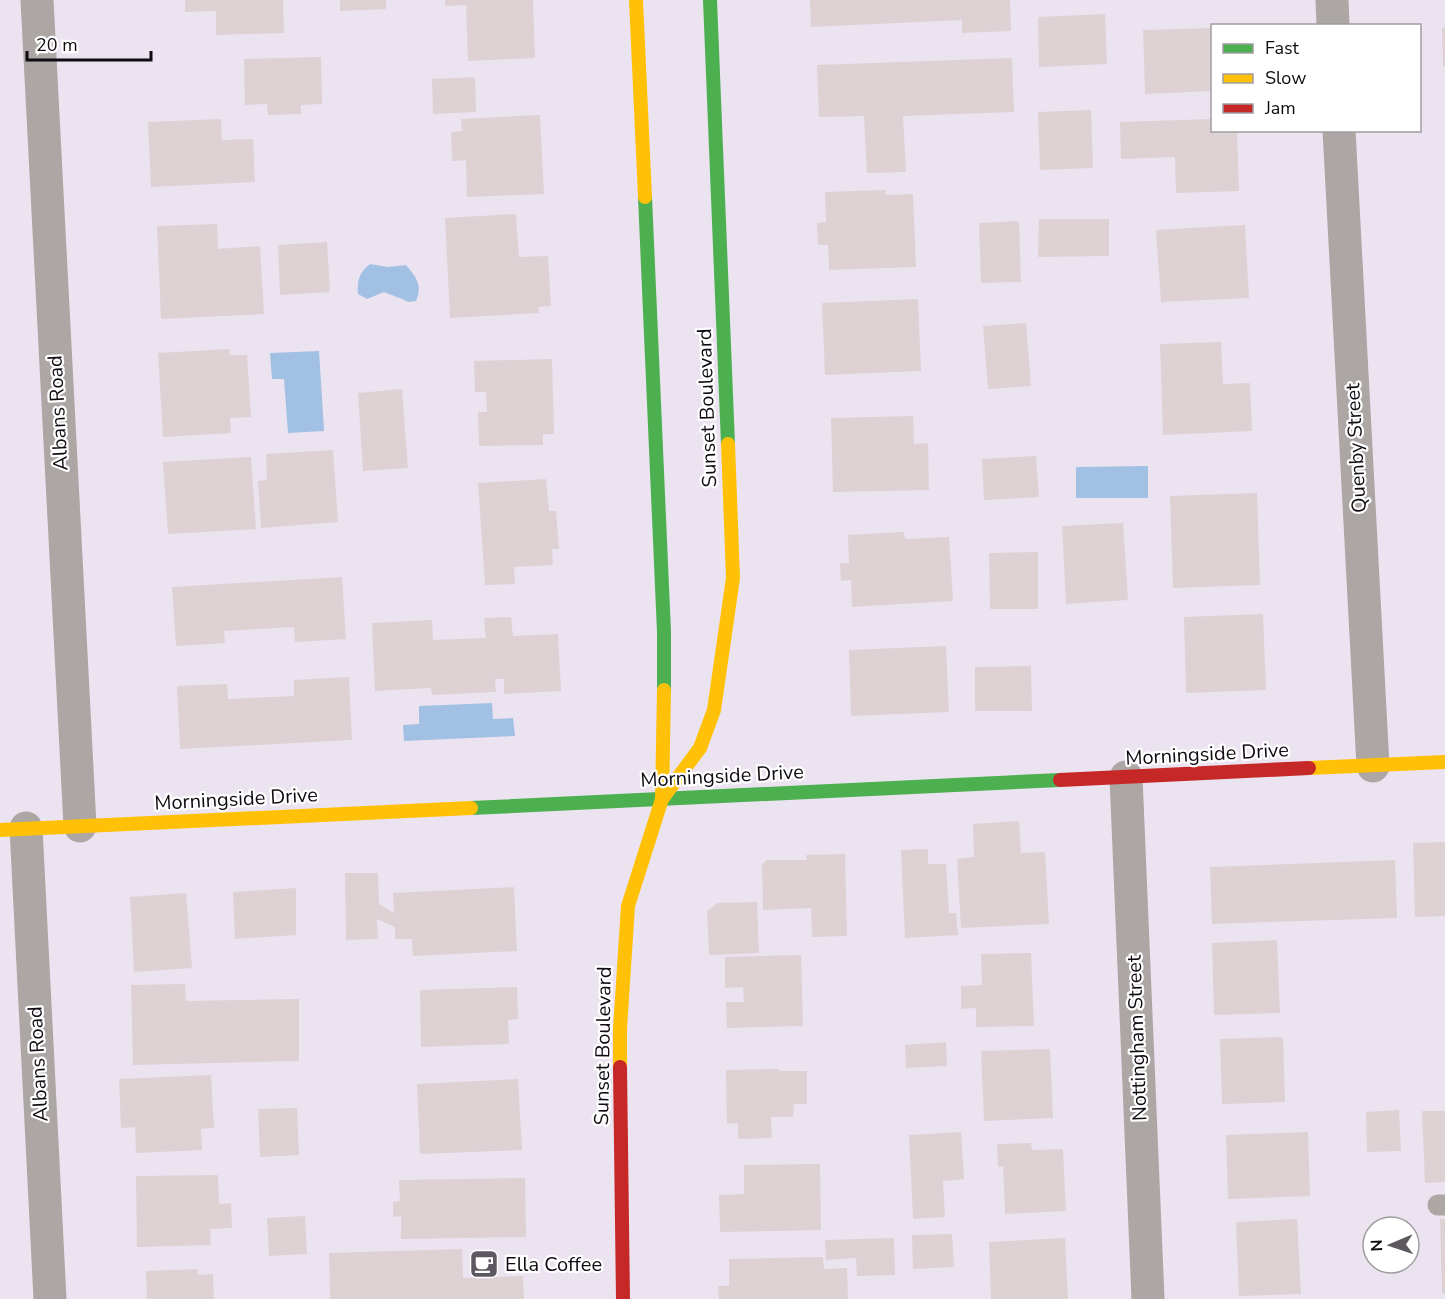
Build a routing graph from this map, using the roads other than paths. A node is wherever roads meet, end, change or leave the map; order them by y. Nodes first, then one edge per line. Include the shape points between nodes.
1 (37, 0) edge
2 (636, 0) edge
3 (710, 0) edge
4 (1332, 0) edge
5 (1333, 24) edge
6 (1339, 132) edge
7 (1445, 762) edge
8 (1374, 766) junction
9 (1126, 777) junction
10 (662, 799) junction
11 (80, 826) junction
12 (13, 829) edge
13 (50, 1299) edge
14 (623, 1299) edge
15 (1148, 1299) edge

1 - 11 street, Albans Road
2 - 10 street, Sunset Boulevard via 664,632
3 - 10 street, Sunset Boulevard via 733,578 714,710 700,748
4 - 5 street
6 - 8 street, Quenby Street
7 - 8 street, Morningside Drive
8 - 9 street, Morningside Drive
9 - 10 street, Morningside Drive
9 - 15 street, Nottingham Street
10 - 11 street, Morningside Drive
10 - 14 street, Sunset Boulevard via 628,906 620,1029
11 - 12 street, Morningside Drive
12 - 13 street, Albans Road

